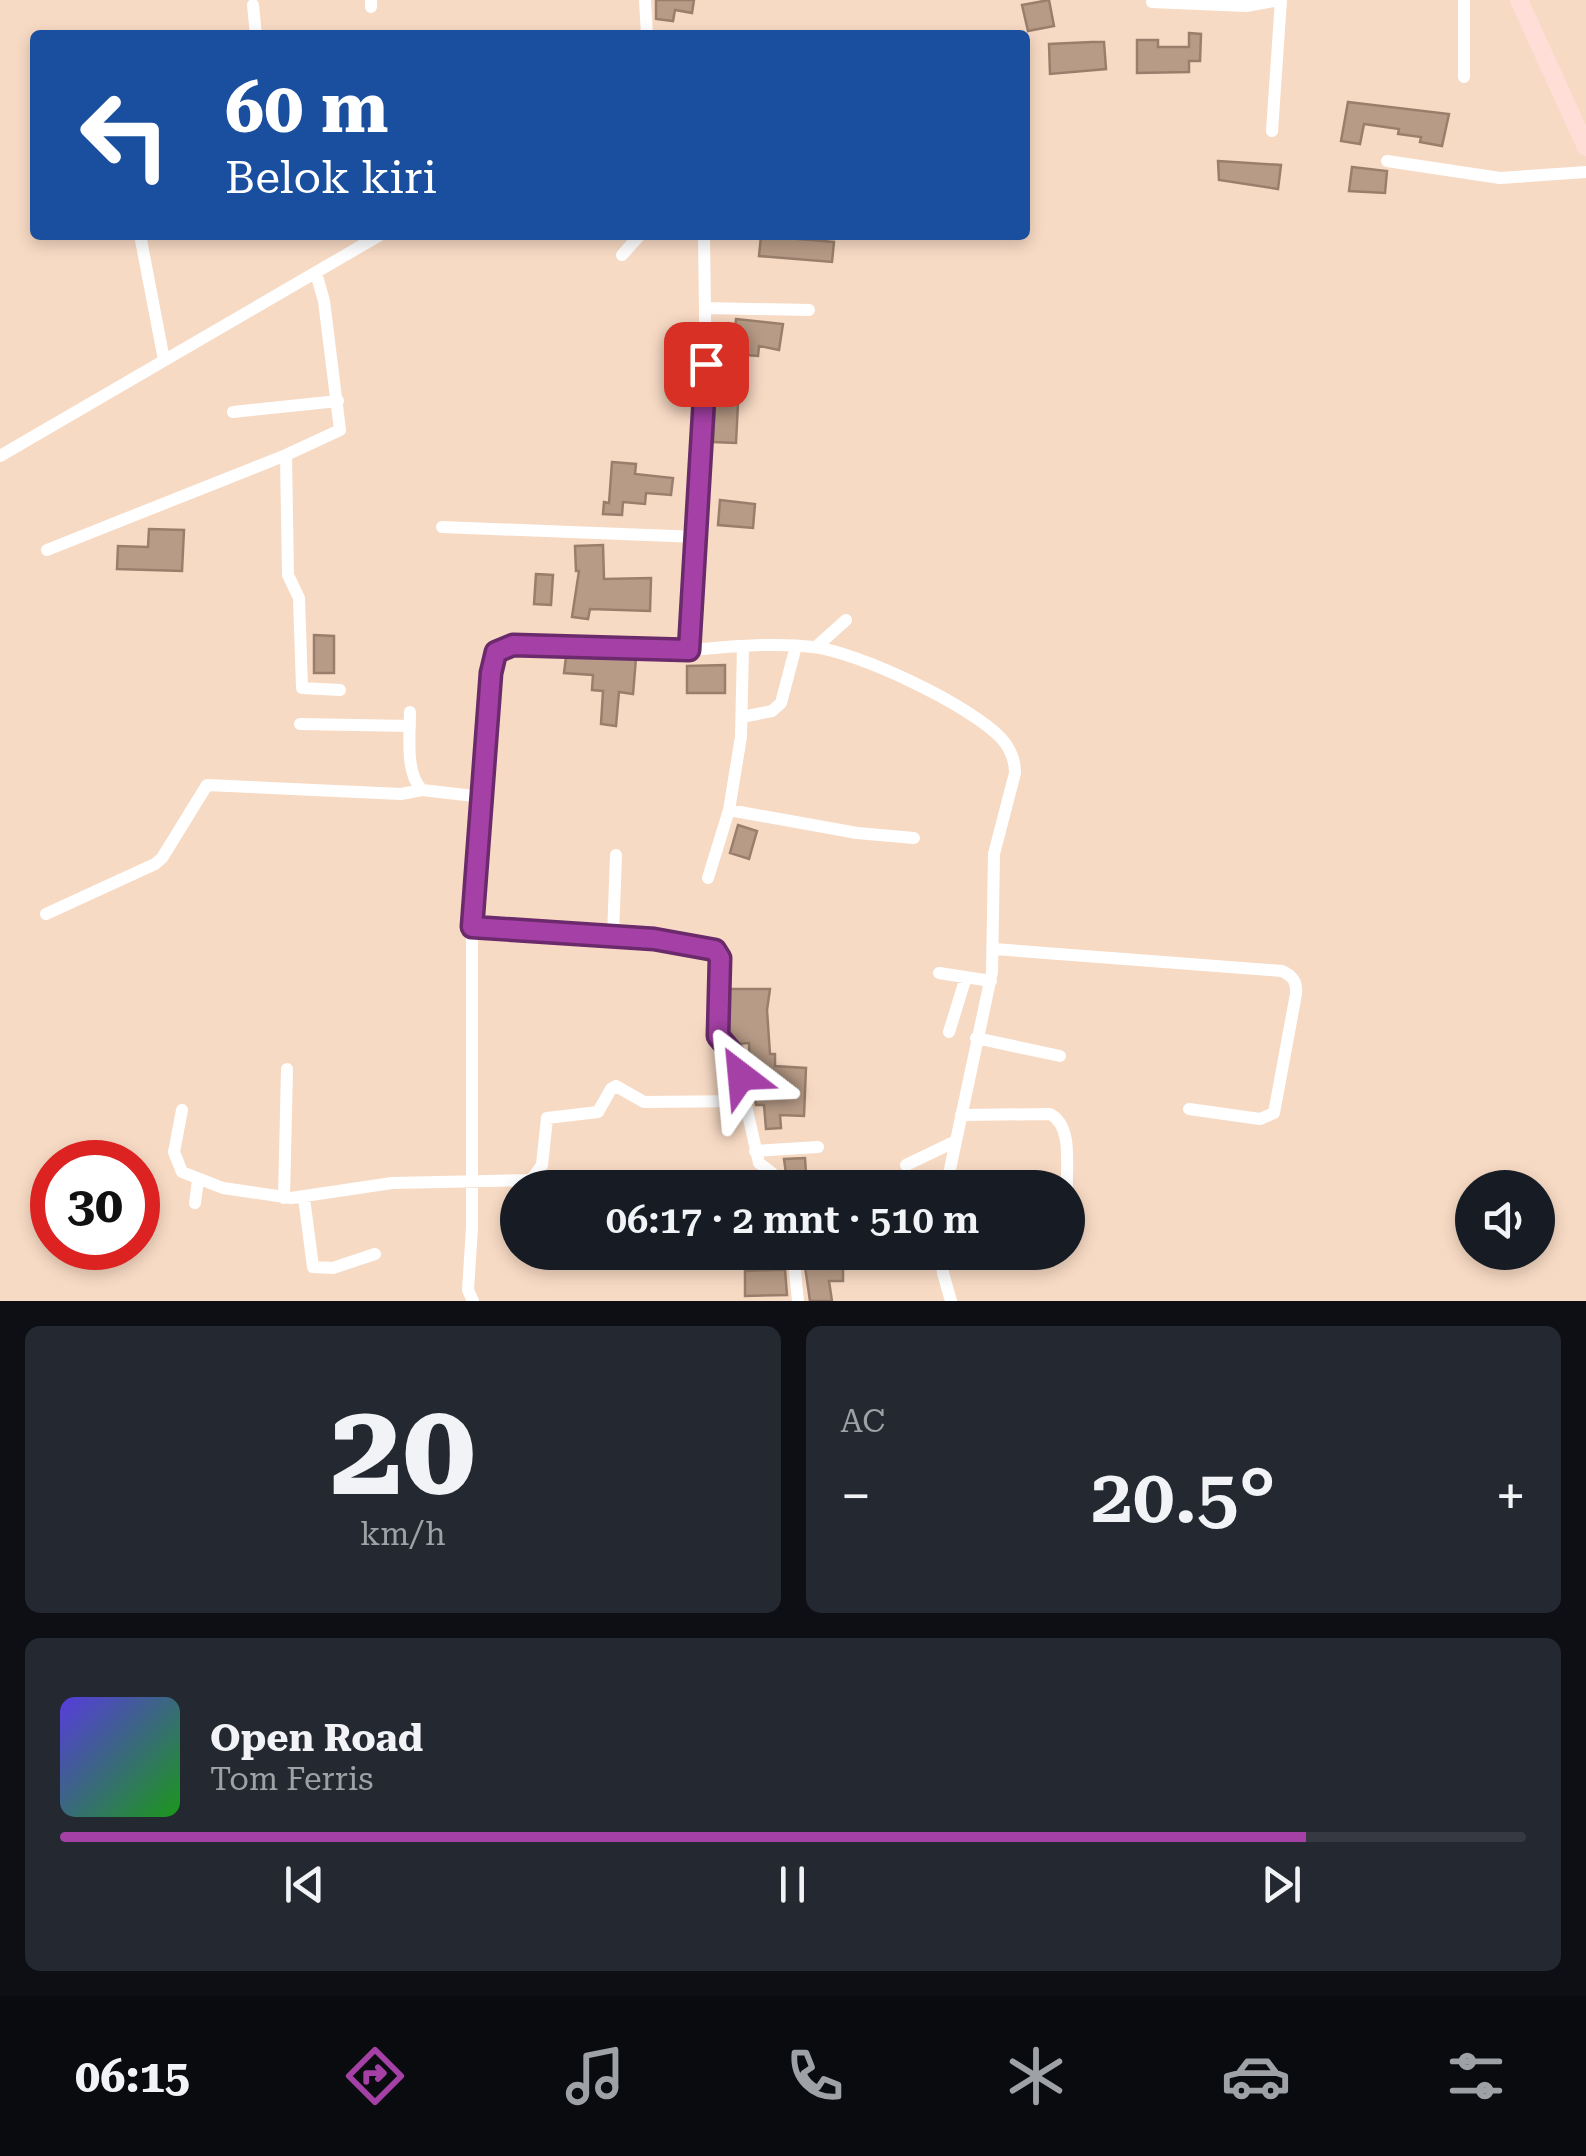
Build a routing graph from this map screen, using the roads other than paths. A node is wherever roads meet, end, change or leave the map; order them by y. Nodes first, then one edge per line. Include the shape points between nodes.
1 (645, 0) edge
2 (1280, 0) edge
3 (1464, 0) edge
4 (1519, 0) edge
5 (1152, 2) edge
6 (253, 5) dead end
7 (256, 30) edge
8 (648, 30) edge
9 (1464, 77) dead end
10 (1272, 131) dead end
11 (1586, 146) edge
12 (1386, 161) dead end
13 (1586, 172) edge
14 (141, 240) edge
15 (372, 240) edge
16 (636, 240) edge
17 (704, 240) edge
18 (622, 255) dead end
19 (316, 273) junction
20 (705, 308) junction
21 (809, 310) dead end
22 (164, 360) junction
23 (338, 401) junction
24 (233, 412) dead end
25 (286, 455) junction
26 (0, 456) edge
27 (442, 527) dead end
28 (698, 537) junction
29 (47, 550) dead end
30 (846, 620) dead end
31 (743, 646) junction
32 (796, 646) junction
33 (816, 647) junction
34 (689, 650) junction
35 (340, 690) dead end
36 (742, 717) junction
37 (300, 724) dead end
38 (422, 790) junction
39 (483, 797) junction
40 (730, 810) junction
41 (914, 838) dead end
42 (616, 855) dead end
43 (708, 878) dead end
44 (46, 914) dead end
45 (472, 927) junction
46 (613, 936) junction
47 (994, 949) junction
48 (939, 973) dead end
49 (966, 977) junction
50 (990, 981) junction
51 (949, 1032) dead end
52 (976, 1038) junction
53 (1060, 1056) dead end
54 (288, 1069) dead end
55 (745, 1100) junction
56 (1189, 1109) dead end
57 (182, 1110) dead end
58 (961, 1115) junction
59 (954, 1142) junction
60 (818, 1146) dead end
61 (755, 1152) junction
62 (906, 1164) dead end
63 (767, 1170) edge
64 (949, 1170) edge
65 (1066, 1170) edge
66 (471, 1179) junction
67 (198, 1180) junction
68 (284, 1198) junction
69 (304, 1198) junction
70 (194, 1203) dead end
71 (374, 1254) dead end
72 (795, 1270) edge
73 (943, 1270) edge
74 (473, 1301) edge
75 (798, 1301) edge
76 (951, 1301) edge

1 - 8 street
2 - 5 street via 1246,6
2 - 10 street
3 - 9 street
4 - 11 main road
6 - 7 street
12 - 13 street via 1500,178
14 - 22 street
15 - 19 street
16 - 18 street
17 - 20 street
19 - 22 street
19 - 23 street
20 - 21 street
20 - 28 street
22 - 26 street
23 - 24 street
23 - 25 street via 340,430
25 - 29 street
25 - 35 street via 288,575 299,598 302,688
27 - 28 street
28 - 34 street
30 - 33 street
31 - 32 street
31 - 34 street
31 - 36 street
32 - 33 street
32 - 36 street via 778,707
33 - 47 street via 940,697 1000,736 1011,752 1015,773 994,854
34 - 39 street via 501,648 491,673
36 - 40 street
37 - 38 street via 410,719 412,768
38 - 39 street
38 - 44 street via 206,785 155,864
39 - 45 street
40 - 41 street
40 - 43 street
42 - 46 street
45 - 46 street
45 - 66 street
46 - 55 street via 715,950 718,1036 738,1060
47 - 50 street
47 - 56 street via 1282,970 1292,976 1296,994 1274,1114
48 - 49 street
49 - 50 street
49 - 51 street
50 - 52 street
52 - 53 street
52 - 58 street
54 - 68 street
55 - 61 street
55 - 66 street via 644,1102 614,1087 598,1112 547,1118 542,1165 532,1180
57 - 67 street via 175,1161
58 - 59 street
58 - 65 street via 1057,1117
59 - 62 street
59 - 64 street
60 - 61 street
61 - 63 street
66 - 69 street via 392,1182
66 - 74 street
67 - 68 street
67 - 70 street
68 - 69 street
69 - 71 street via 314,1268
72 - 75 street
73 - 76 street

